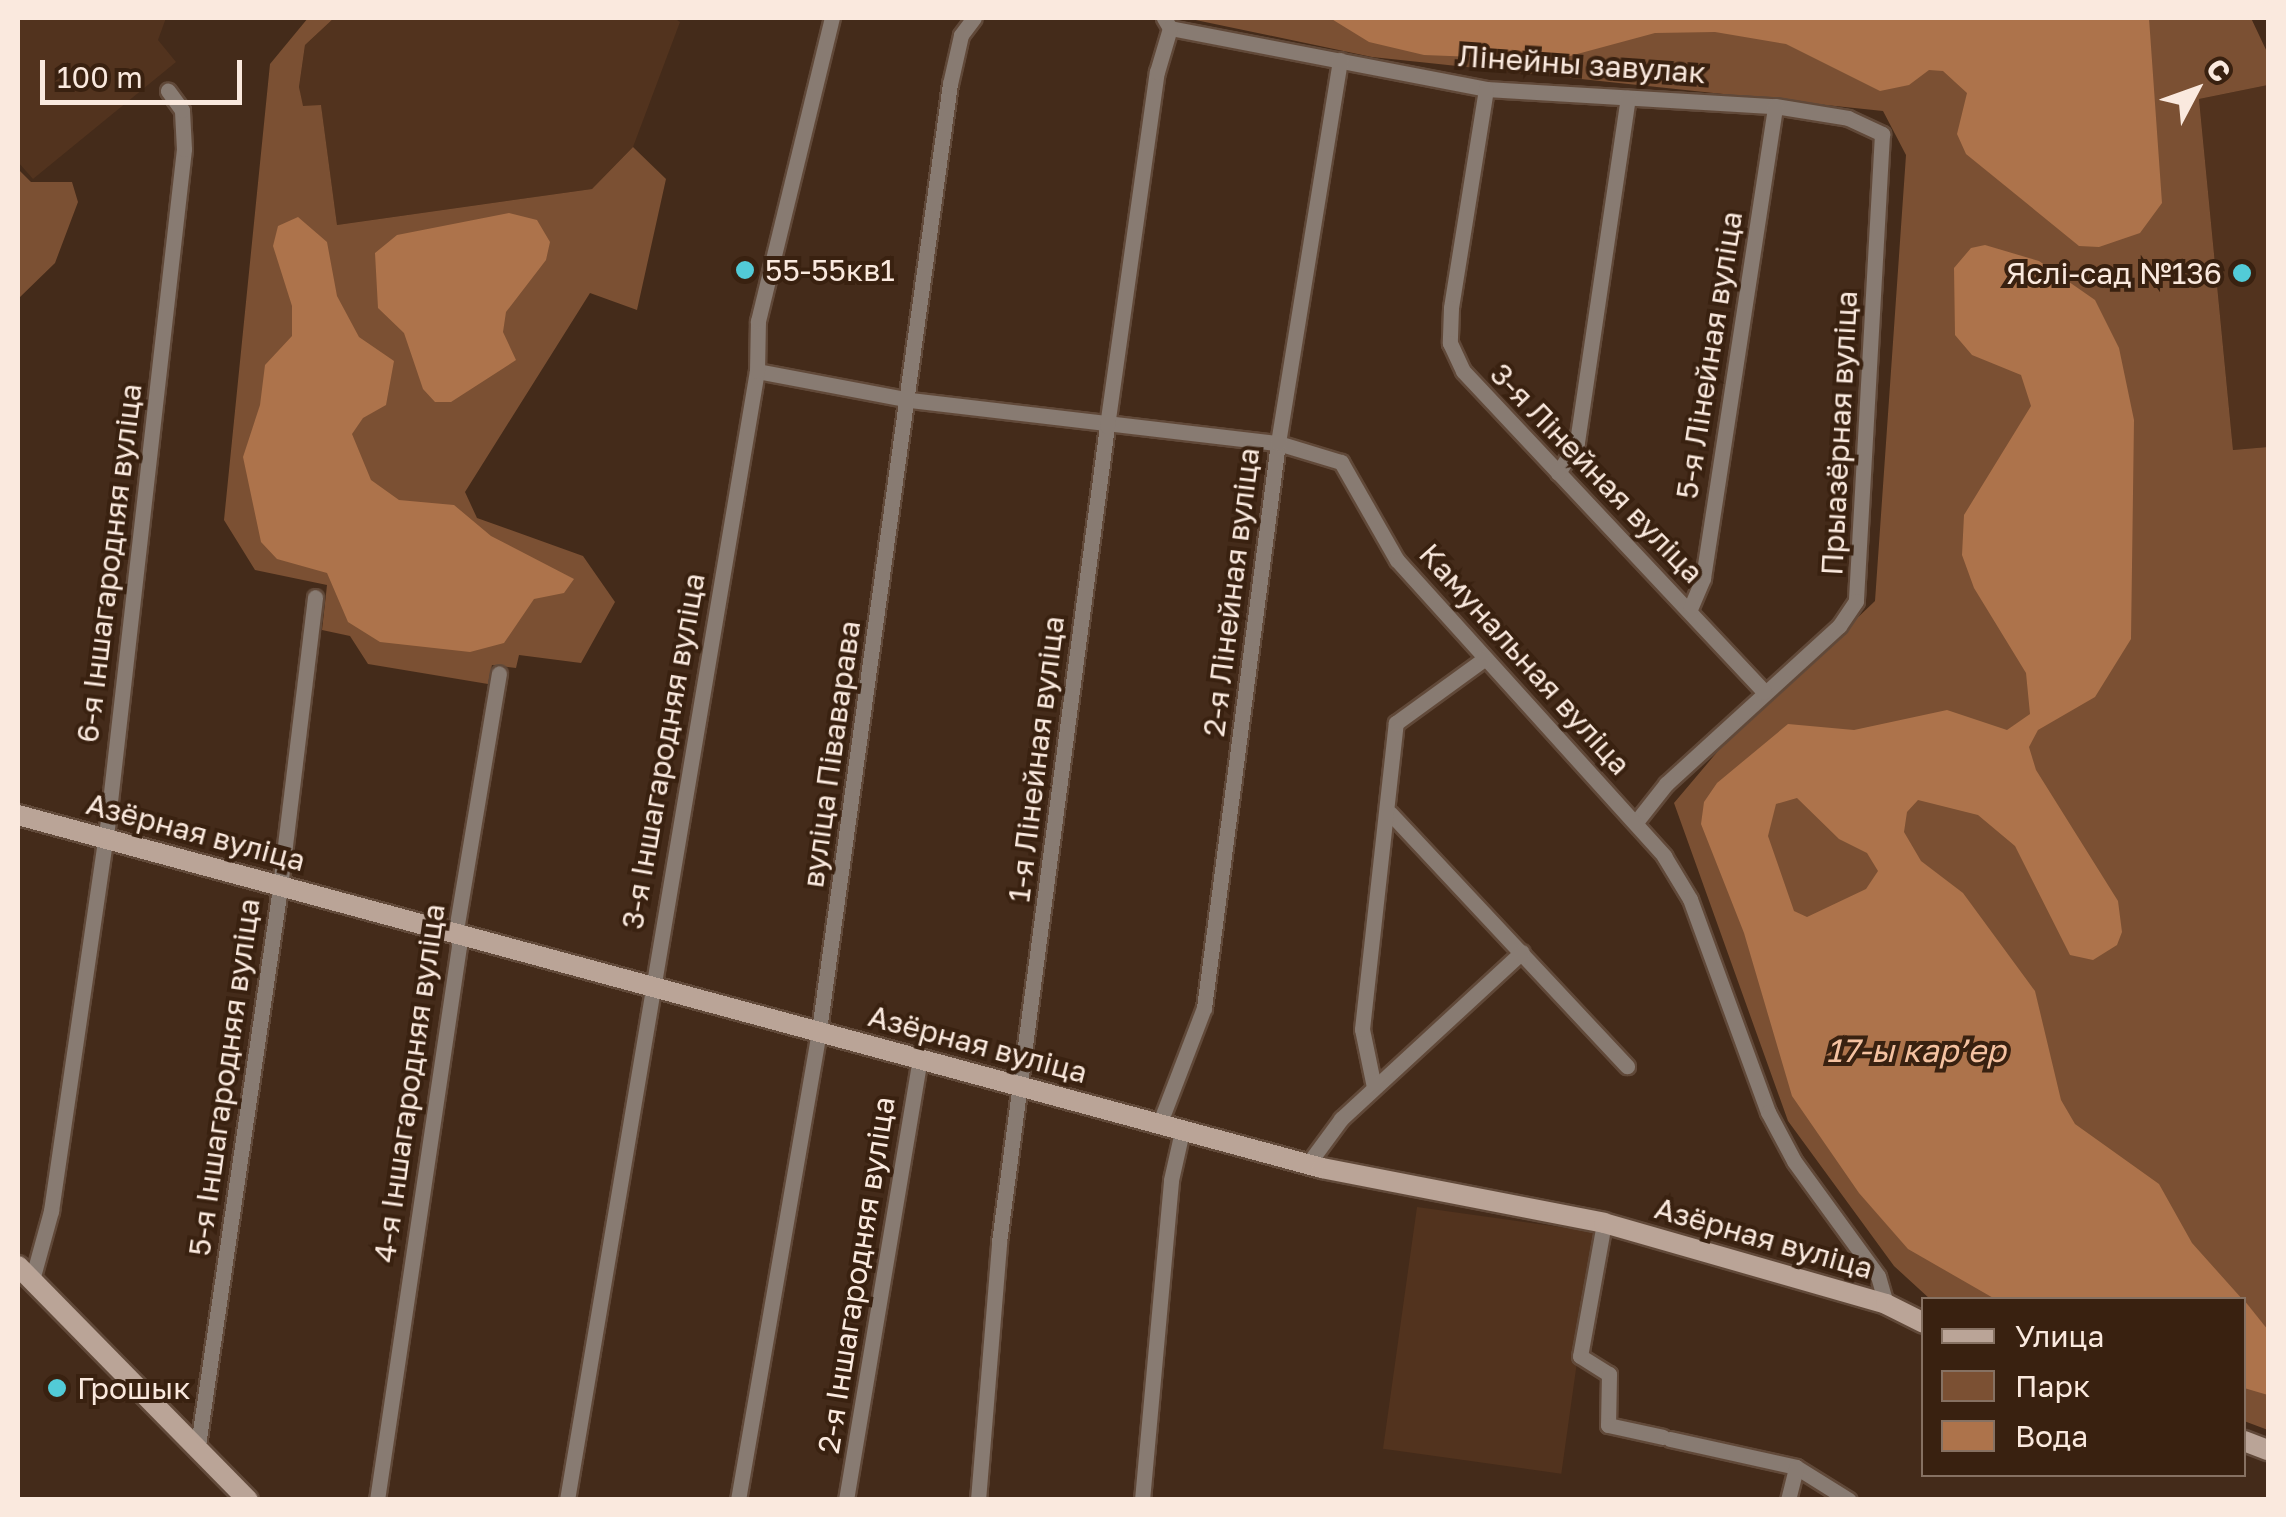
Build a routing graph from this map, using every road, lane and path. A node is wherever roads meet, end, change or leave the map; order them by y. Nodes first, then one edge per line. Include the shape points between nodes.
1 (832, 18) edge
2 (974, 18) edge
3 (1167, 23) edge
4 (1340, 60) junction
5 (1486, 89) junction
6 (168, 91) dead end
7 (1628, 98) junction
8 (1776, 106) junction
9 (1882, 134) joint
10 (757, 371) junction
11 (910, 400) junction
12 (1107, 426) junction
13 (1278, 443) junction
14 (1558, 473) junction
15 (316, 597) dead end
16 (1690, 610) junction
17 (1484, 659) junction
18 (500, 674) dead end
19 (1764, 692) junction
20 (1390, 814) junction
21 (18, 815) edge
22 (1636, 822) junction
23 (105, 838) junction
24 (280, 886) junction
25 (458, 934) junction
26 (1522, 952) junction
27 (650, 985) junction
28 (818, 1032) junction
29 (920, 1060) junction
30 (1627, 1066) dead end
31 (1020, 1086) junction
32 (1374, 1088) junction
33 (1159, 1125) junction
34 (1182, 1131) junction
35 (1308, 1164) junction
36 (1604, 1223) junction
37 (25, 1273) edge
38 (1886, 1304) junction
39 (1921, 1322) edge
40 (198, 1445) junction
41 (1796, 1467) junction
42 (248, 1500) edge
43 (377, 1500) edge
44 (567, 1500) edge
45 (738, 1500) edge
46 (846, 1500) edge
47 (978, 1500) edge
48 (1142, 1500) edge
49 (1788, 1500) edge
50 (1849, 1500) edge

1 - 10 street, 3-я Іншагародняя вуліца via 758,321
2 - 11 street, вуліца Піваварава via 961,35 950,84
3 - 4 street, Лінейны завулак
3 - 12 street, 1-я Лінейная вуліца
4 - 5 street, Лінейны завулак
4 - 13 street, 2-я Лінейная вуліца
5 - 7 street, Лінейны завулак
5 - 14 street, 3-я Лінейная вуліца via 1450,343 1463,372
6 - 23 street, 6-я Іншагародняя вуліца via 182,110 184,149
7 - 8 street, Лінейны завулак
7 - 14 street via 1577,442
8 - 9 street, Лінейны завулак via 1848,118
8 - 16 street, 5-я Лінейная вуліца via 1702,578
9 - 19 street, Прыазёрная вуліца via 1856,600 1839,626
10 - 11 street, Камунальная вуліца
10 - 27 street, 3-я Іншагародняя вуліца
11 - 12 street, Камунальная вуліца
11 - 28 street, вуліца Піваварава
12 - 13 street, Камунальная вуліца
12 - 31 street, 1-я Лінейная вуліца
13 - 17 street, Камунальная вуліца via 1341,462 1397,560
13 - 33 street, 2-я Лінейная вуліца via 1204,1008
14 - 16 street, 3-я Лінейная вуліца
15 - 24 street, 5-я Іншагародняя вуліца
16 - 19 street, 3-я Лінейная вуліца
17 - 20 street via 1396,723
17 - 22 street, Камунальная вуліца
18 - 25 street, 4-я Іншагародняя вуліца
19 - 22 street, Прыазёрная вуліца via 1666,784
20 - 26 street
20 - 32 street via 1362,1030
21 - 23 street, Азёрная вуліца
22 - 38 street, Камунальная вуліца via 1690,898 1768,1112 1794,1161 1878,1276
23 - 24 street, Азёрная вуліца
23 - 37 street, 6-я Іншагародняя вуліца via 71,1088
24 - 25 street, Азёрная вуліца
24 - 40 street, 5-я Іншагародняя вуліца
25 - 27 street, Азёрная вуліца
25 - 43 street, 4-я Іншагародняя вуліца
26 - 30 street
26 - 32 street
27 - 28 street, Азёрная вуліца
27 - 44 street, 3-я Іншагародняя вуліца
28 - 29 street, Азёрная вуліца
28 - 45 street, вуліца Піваварава
29 - 31 street, Азёрная вуліца
29 - 46 street, 2-я Іншагародняя вуліца
31 - 33 street, Азёрная вуліца
31 - 47 street, 1-я Лінейная вуліца via 999,1242
32 - 35 street
33 - 34 street, Азёрная вуліца
34 - 35 street, Азёрная вуліца
34 - 48 street via 1171,1180
35 - 36 street, Азёрная вуліца
36 - 38 street, Азёрная вуліца
36 - 41 street via 1580,1356 1608,1374 1608,1425
37 - 40 street
38 - 39 street, Азёрная вуліца
40 - 42 street
41 - 49 street
41 - 50 street

